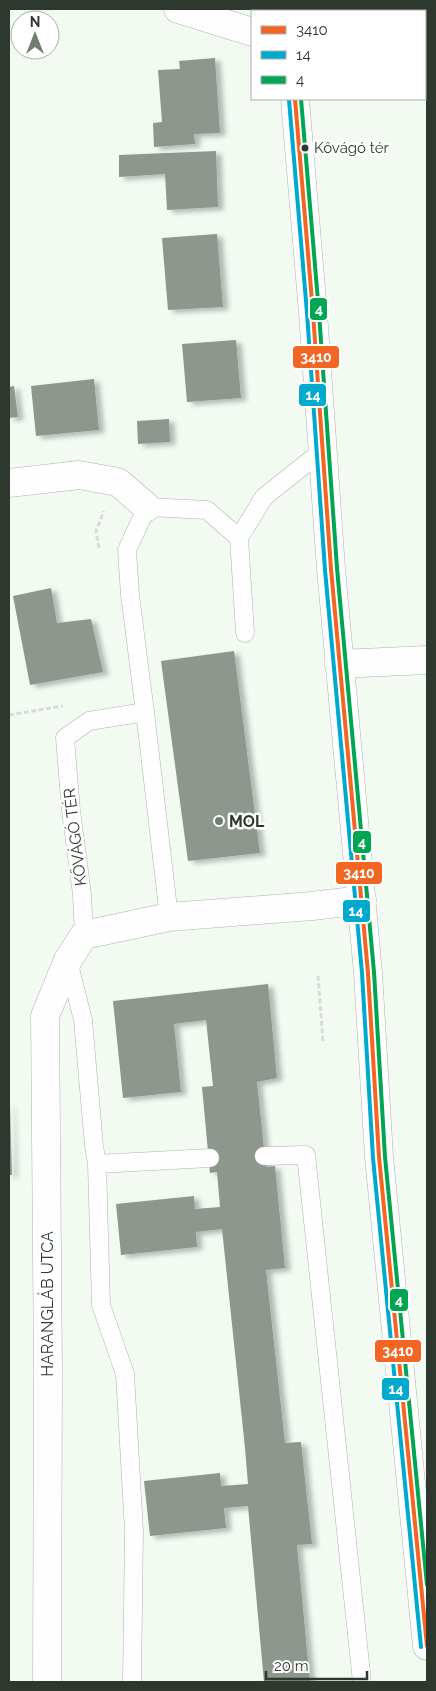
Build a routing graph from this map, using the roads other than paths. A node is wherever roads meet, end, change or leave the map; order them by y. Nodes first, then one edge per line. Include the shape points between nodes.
1 (178, 9) edge
2 (251, 32) edge
3 (295, 100) edge
4 (322, 451) junction
5 (9, 484) edge
6 (147, 507) junction
7 (239, 538) junction
8 (245, 633) dead end
9 (427, 660) edge
10 (339, 664) junction
11 (145, 712) junction
12 (362, 900) junction
13 (168, 917) junction
14 (84, 935) junction
15 (68, 960) junction
16 (264, 1156) dead end
17 (210, 1158) dead end
18 (97, 1164) junction
19 (427, 1646) edge
20 (47, 1682) edge
21 (132, 1682) edge
22 (362, 1682) edge

1 - 2 main road
3 - 4 main road
4 - 7 lane via 264,497
4 - 10 main road
5 - 6 main road via 80,475 118,482
6 - 7 lane via 207,510
6 - 11 lane via 128,550 130,595
7 - 8 lane
9 - 10 main road
10 - 12 main road
11 - 13 lane
11 - 14 lane, KŐVÁGÓ TÉR via 89,721 65,738
12 - 13 main road
12 - 19 main road via 379,1157
13 - 14 main road
14 - 15 main road, HARANGLÁB UTCA
15 - 18 lane via 83,1020
15 - 20 main road, HARANGLÁB UTCA via 45,1016
16 - 22 lane via 306,1155
17 - 18 lane
18 - 21 lane via 101,1305 125,1374 134,1530

